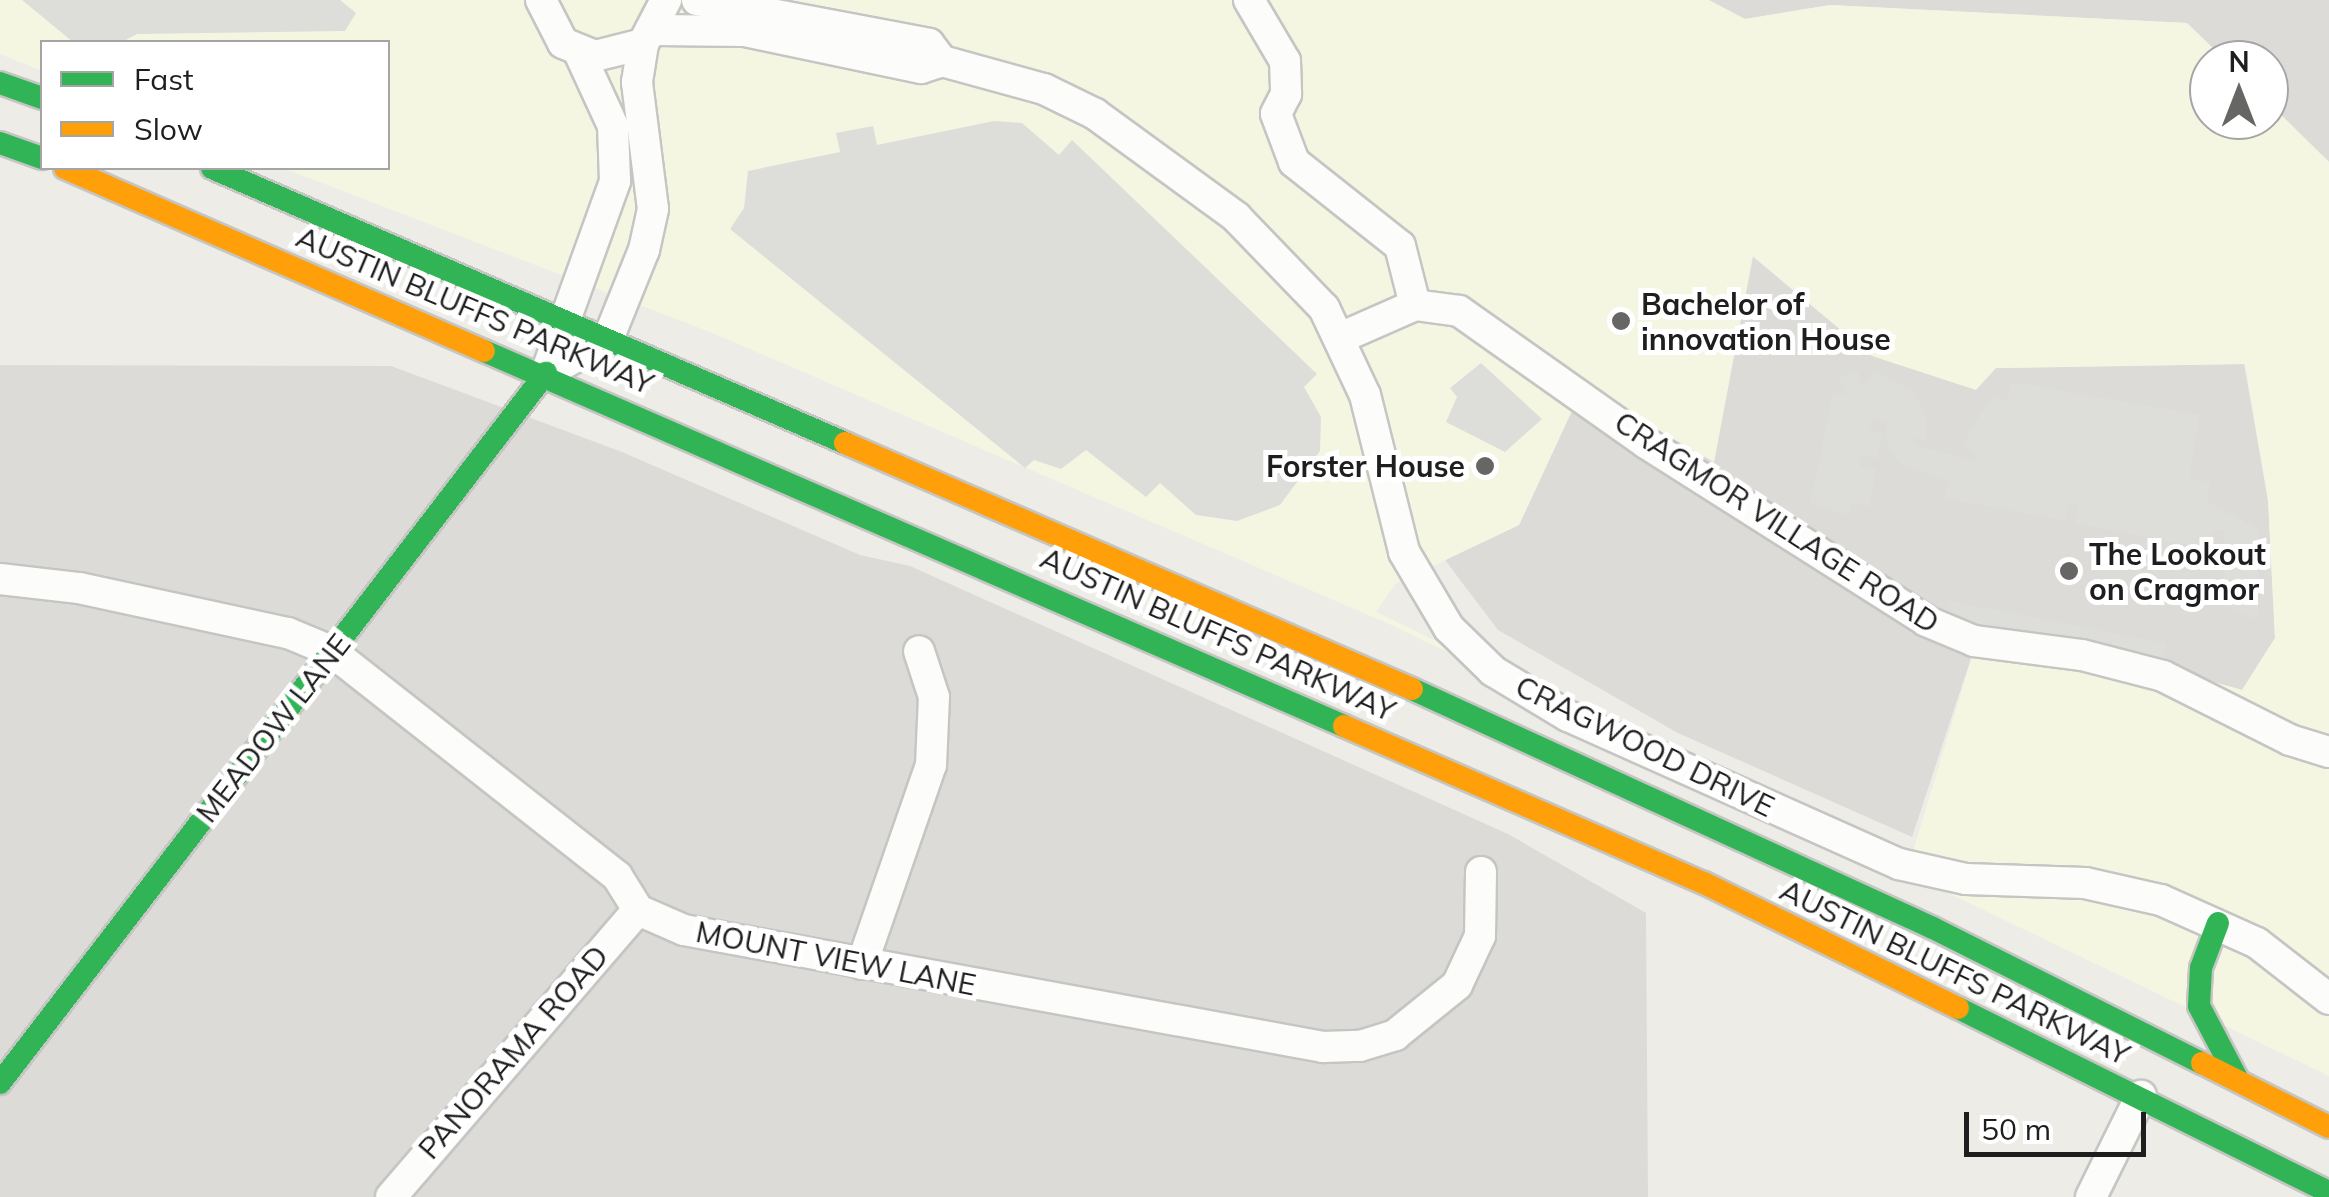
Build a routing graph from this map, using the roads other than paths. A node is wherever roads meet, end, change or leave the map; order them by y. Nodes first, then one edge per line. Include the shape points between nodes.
1 (541, 0) edge
2 (666, 0) edge
3 (697, 0) edge
4 (1249, 0) edge
5 (649, 37) junction
6 (579, 52) junction
7 (942, 61) junction
8 (0, 83) edge
9 (40, 97) edge
10 (0, 143) edge
11 (40, 157) edge
12 (70, 170) edge
13 (217, 170) edge
14 (1414, 305) junction
15 (562, 318) junction
16 (1340, 338) junction
17 (608, 339) junction
18 (546, 373) junction
19 (0, 579) edge
20 (919, 650) dead end
21 (332, 652) junction
22 (2329, 752) edge
23 (1481, 872) dead end
24 (638, 910) junction
25 (2218, 922) junction
26 (862, 964) junction
27 (2173, 988) dead end
28 (2329, 1000) edge
29 (2089, 1006) junction
30 (2136, 1006) dead end
31 (2238, 1080) junction
32 (0, 1083) edge
33 (2164, 1086) junction
34 (2329, 1127) edge
35 (2329, 1192) edge
36 (390, 1197) edge
37 (2091, 1197) edge

1 - 6 street via 551,30
2 - 5 street
3 - 7 street, CRAGWOOD DRIVE via 929,44
4 - 14 street via 1285,61 1286,94 1276,114 1294,162 1400,246
5 - 6 street via 612,56
5 - 7 street, CRAGWOOD DRIVE via 745,32 921,68
5 - 17 street via 637,82 654,209
6 - 15 street, MEADOW LANE via 613,126 615,181 604,225
7 - 16 street, CRAGWOOD DRIVE via 1044,89 1135,138 1262,240 1302,280
8 - 9 main road
10 - 11 main road
12 - 18 main road, AUSTIN BLUFFS PARKWAY
13 - 15 main road, AUSTIN BLUFFS PARKWAY
14 - 16 street
14 - 22 street, CRAGMOR VILLAGE ROAD via 1450,308 1495,331 1646,442 1953,634 2082,655 2184,687 2290,740
15 - 17 main road, AUSTIN BLUFFS PARKWAY
15 - 18 street, MEADOW LANE
16 - 25 street, CRAGWOOD DRIVE via 1364,394 1393,523 1420,586 1470,651 1521,690 1899,864 1966,878 2109,886
17 - 18 street, MEADOW LANE
17 - 29 main road, AUSTIN BLUFFS PARKWAY via 1551,750
18 - 21 main road, MEADOW LANE
18 - 33 main road, AUSTIN BLUFFS PARKWAY
19 - 21 street via 80,588 270,629
20 - 26 street via 934,697 936,734
21 - 24 street via 618,876
21 - 32 main road, MEADOW LANE
23 - 26 street, MOUNT VIEW LANE via 1480,936 1457,985 1396,1035 1360,1046 1323,1047
24 - 26 street, MOUNT VIEW LANE via 684,930
24 - 36 street, PANORAMA ROAD
25 - 27 main road
25 - 28 street, CRAGWOOD DRIVE via 2290,964
25 - 31 main road via 2201,968 2198,1006
29 - 30 main road
29 - 31 main road, AUSTIN BLUFFS PARKWAY
31 - 33 main road
31 - 34 main road, AUSTIN BLUFFS PARKWAY
33 - 35 main road, AUSTIN BLUFFS PARKWAY
33 - 37 street

